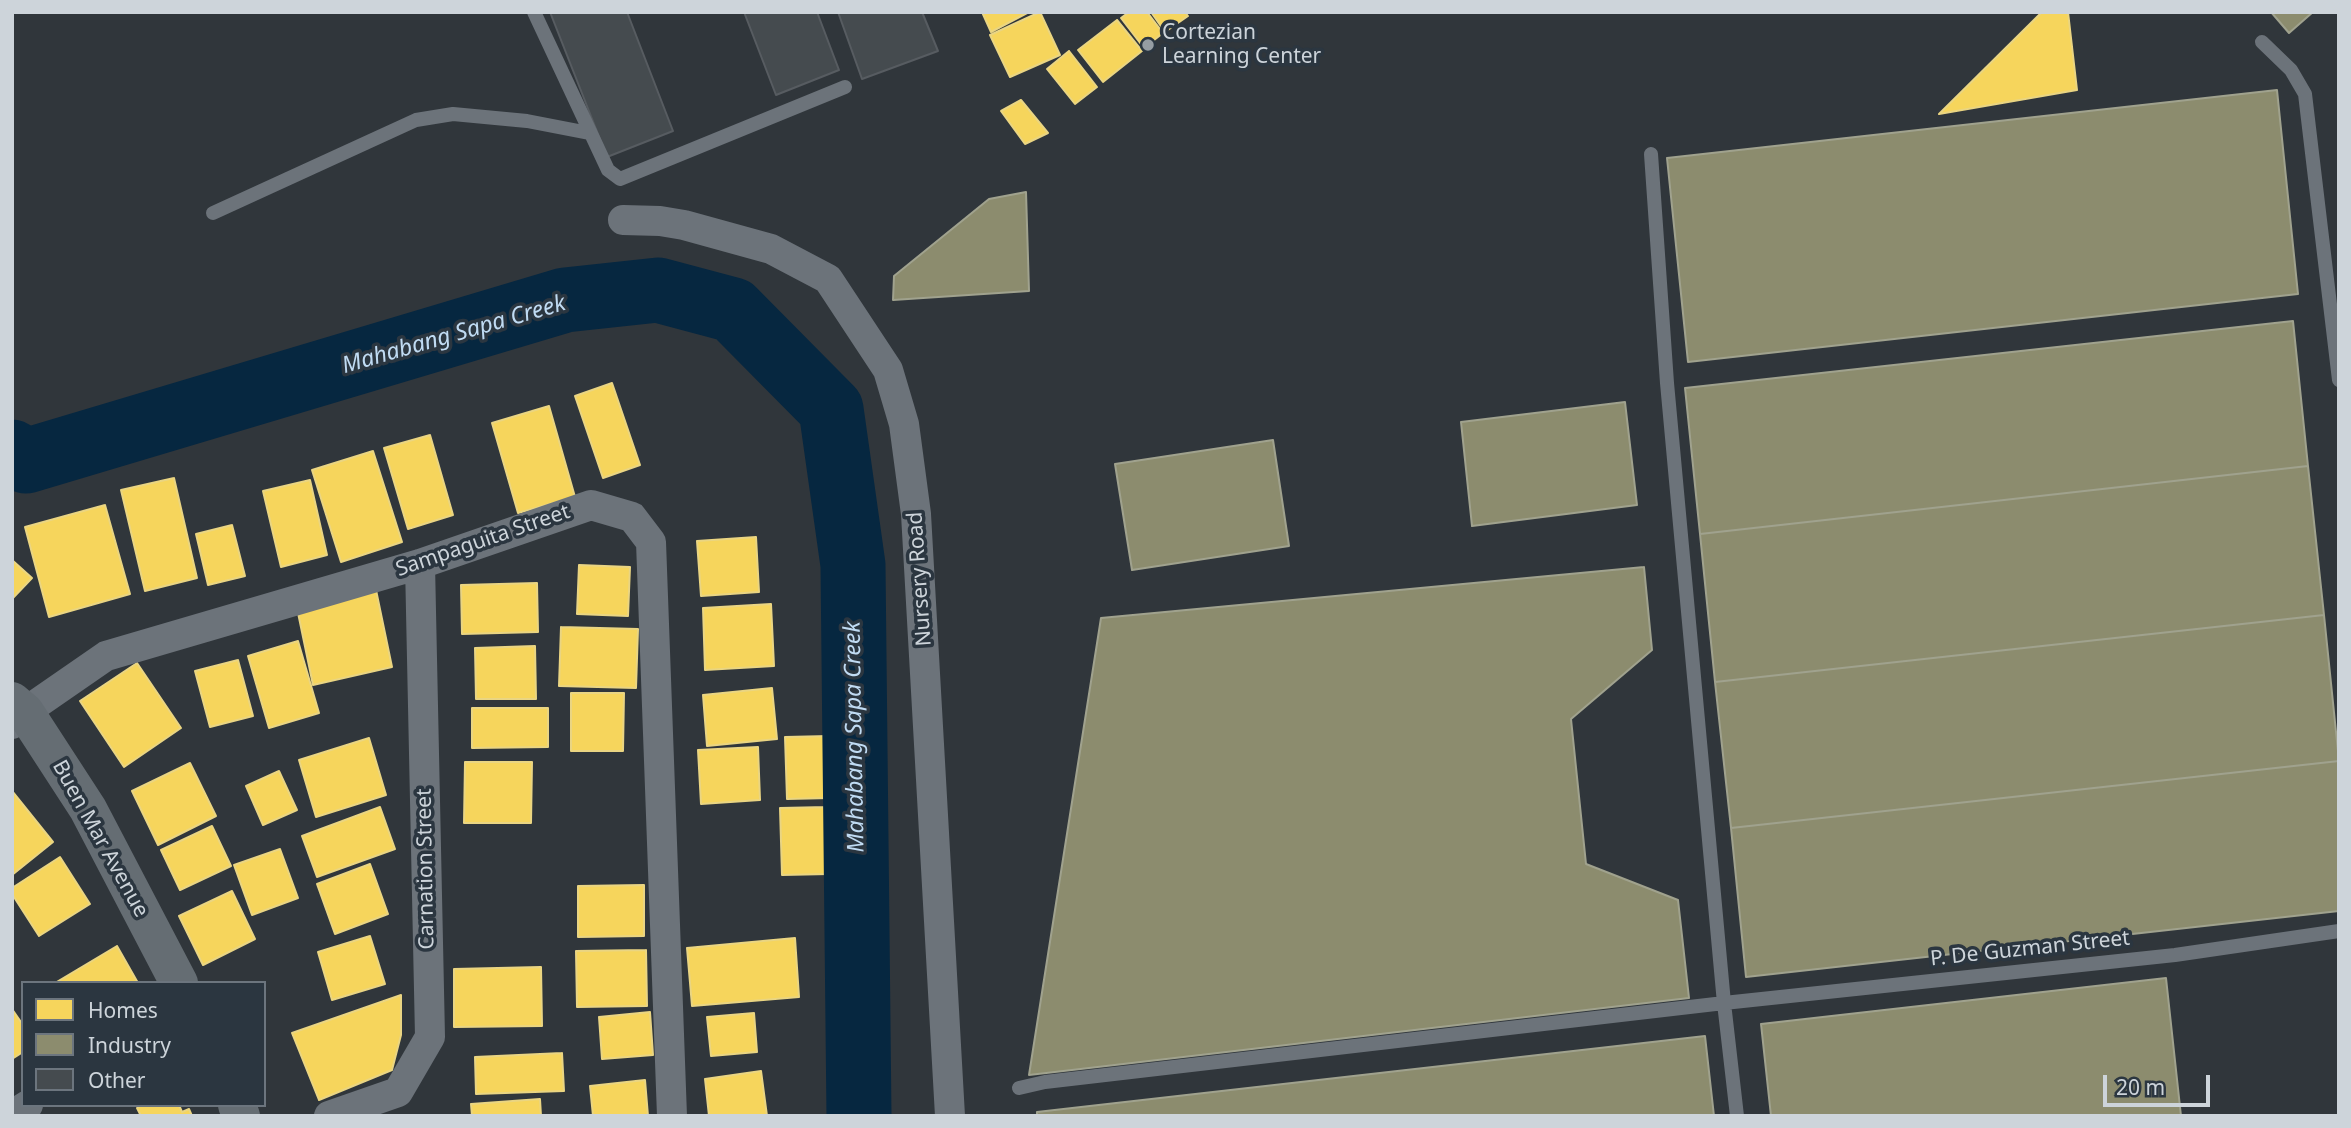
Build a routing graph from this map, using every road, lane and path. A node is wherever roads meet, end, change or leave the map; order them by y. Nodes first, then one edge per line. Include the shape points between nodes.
1 (534, 12) edge
2 (2262, 42) dead end
3 (845, 87) dead end
4 (589, 133) junction
5 (1651, 154) dead end
6 (213, 213) dead end
7 (623, 220) dead end
8 (2339, 380) edge
9 (420, 564) junction
10 (17, 712) edge
11 (2339, 931) edge
12 (178, 981) edge
13 (1724, 1003) junction
14 (1018, 1088) dead end
15 (329, 1116) edge
16 (672, 1116) edge
17 (950, 1116) edge
18 (1737, 1116) edge

1 - 4 lane
2 - 8 lane via 2291,69 2305,94
3 - 4 lane via 620,179 608,170
4 - 6 lane via 453,114 416,120
5 - 13 lane via 1667,383
7 - 17 street, Nursery Road via 660,221 771,248 828,279 888,370 904,424 916,514
9 - 10 street, Sampaguita Street via 106,656
9 - 15 street, Carnation Street via 430,1037 398,1092
9 - 16 street, Sampaguita Street via 591,505 632,517 651,542
10 - 12 street, Buen Mar Avenue via 88,808
11 - 13 lane, P. De Guzman Street via 2175,955
13 - 14 lane, P. De Guzman Street
13 - 18 lane

